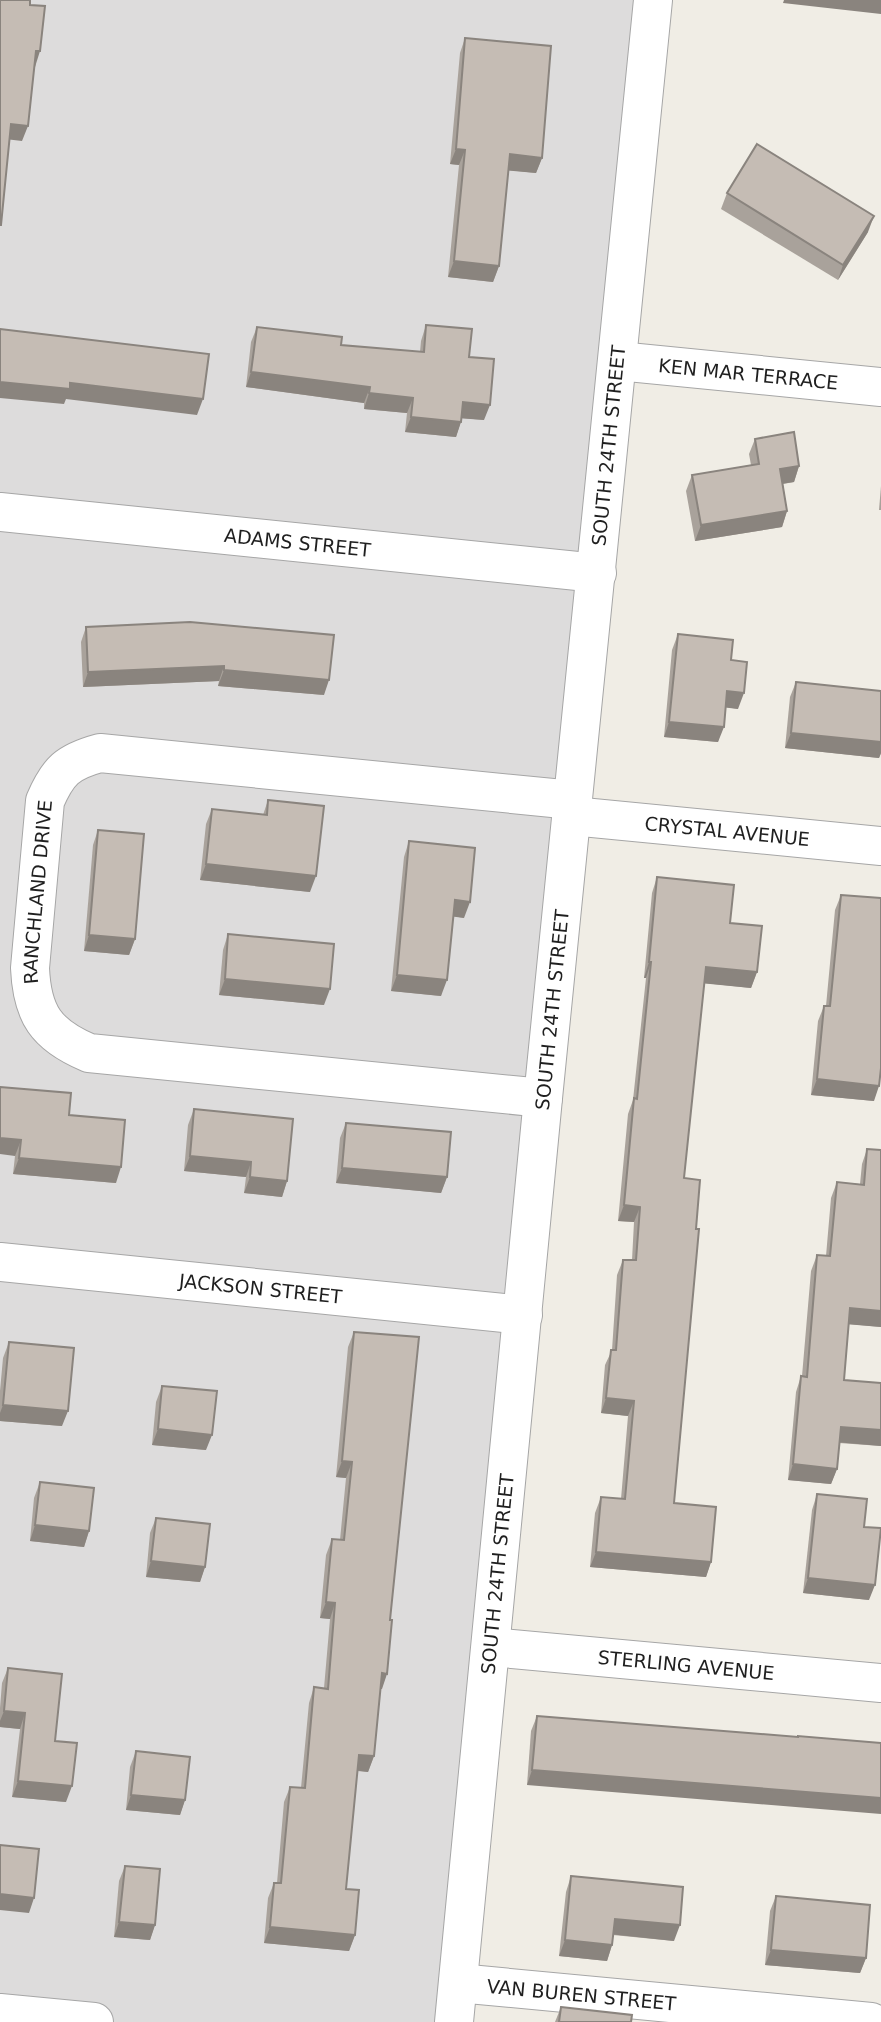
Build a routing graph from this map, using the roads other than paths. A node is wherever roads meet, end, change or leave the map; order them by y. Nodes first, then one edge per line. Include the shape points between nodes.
1 (653, 0) edge
2 (618, 361) junction
3 (881, 387) edge
4 (0, 512) edge
5 (597, 573) junction
6 (573, 808) junction
7 (881, 846) edge
8 (543, 1098) junction
9 (0, 1262) edge
10 (523, 1315) junction
11 (491, 1647) junction
12 (881, 1683) edge
13 (458, 1983) junction
14 (0, 2012) edge
15 (94, 2022) edge
16 (454, 2022) edge
17 (871, 2022) edge

1 - 2 street, SOUTH 24TH STREET
2 - 3 street, KEN MAR TERRACE
2 - 5 street, SOUTH 24TH STREET
4 - 5 street, ADAMS STREET
5 - 6 street, SOUTH 24TH STREET
6 - 7 street, CRYSTAL AVENUE
6 - 8 street, SOUTH 24TH STREET
6 - 8 street, RANCHLAND DRIVE via 100,752 64,768 45,802 31,994 50,1030 67,1044 89,1053
8 - 10 street, SOUTH 24TH STREET
9 - 10 street, JACKSON STREET
10 - 11 street, SOUTH 24TH STREET
11 - 12 street, STERLING AVENUE
11 - 13 street, SOUTH 24TH STREET
13 - 16 street, SOUTH 24TH STREET
13 - 17 street, VAN BUREN STREET
14 - 15 street

